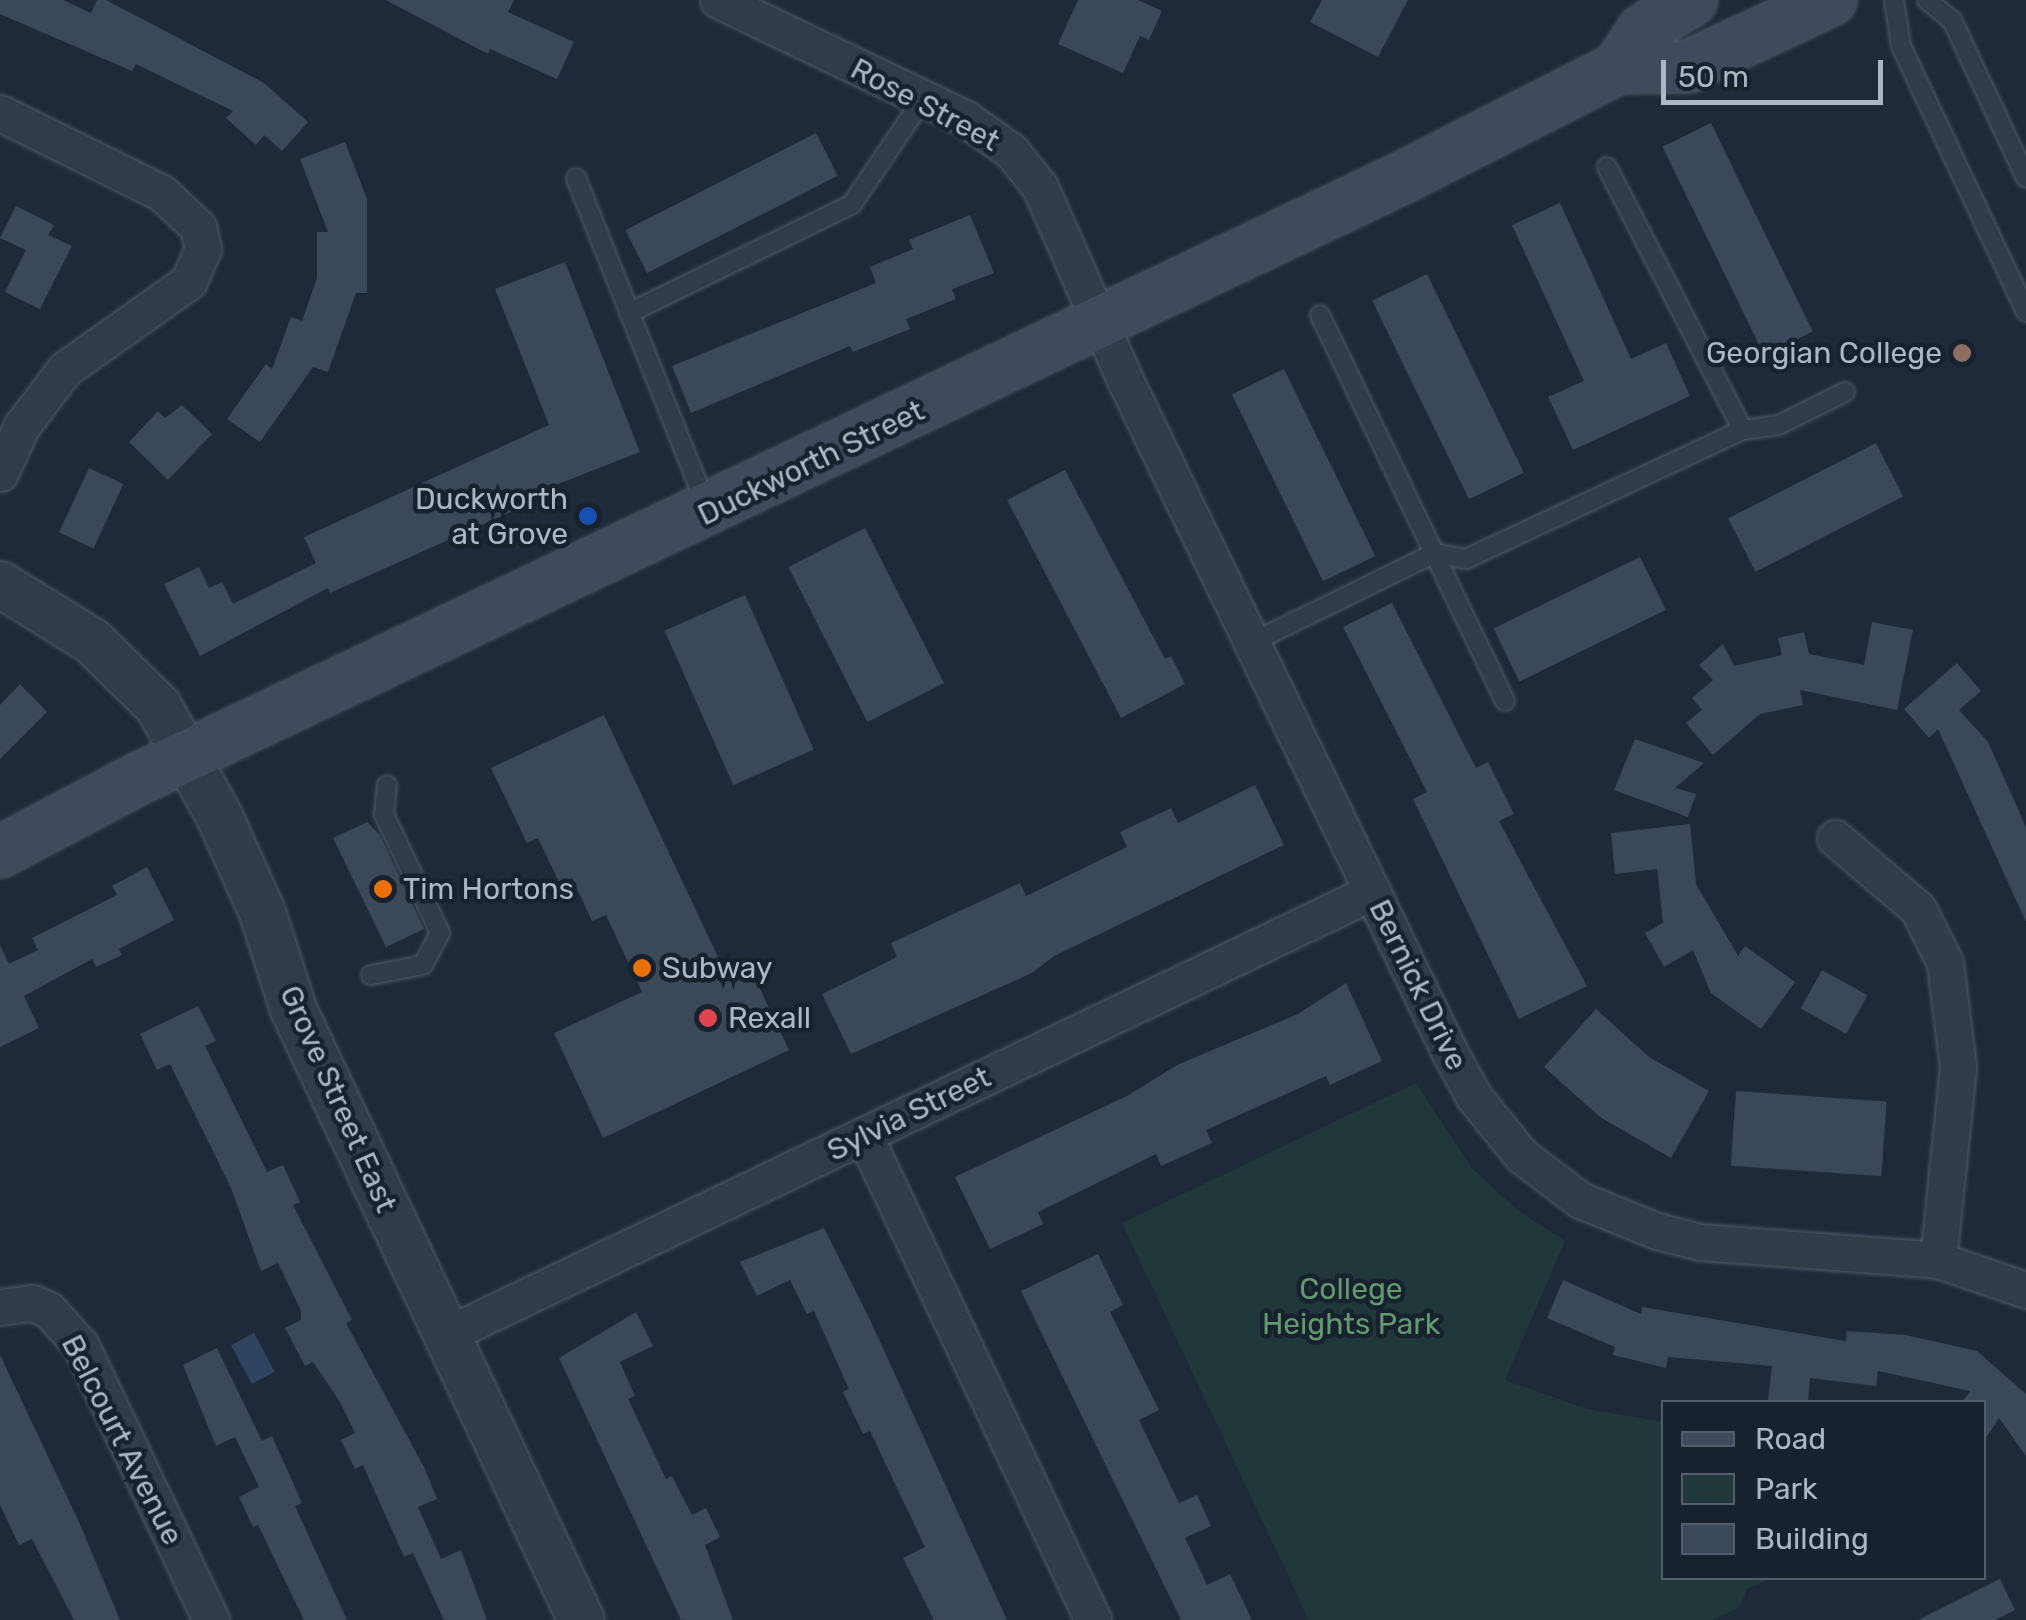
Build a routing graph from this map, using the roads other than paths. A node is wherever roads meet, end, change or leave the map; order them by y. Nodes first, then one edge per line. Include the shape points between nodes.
1 (718, 0) edge
2 (1692, 0) edge
3 (1830, 0) edge
4 (1894, 0) edge
5 (1927, 0) edge
6 (1618, 68) junction
7 (923, 99) junction
8 (0, 113) edge
9 (1607, 168) dead end
10 (576, 178) dead end
11 (2026, 178) edge
12 (2026, 312) edge
13 (629, 314) junction
14 (1320, 315) dead end
15 (1100, 324) junction
16 (1845, 392) dead end
17 (1744, 430) junction
18 (0, 473) edge
19 (709, 512) junction
20 (1435, 553) junction
21 (0, 584) edge
22 (1250, 643) junction
23 (1504, 701) dead end
24 (186, 757) junction
25 (387, 785) dead end
26 (1836, 838) dead end
27 (0, 852) edge
28 (1372, 892) junction
29 (371, 975) dead end
30 (864, 1135) junction
31 (1938, 1260) junction
32 (2026, 1290) edge
33 (0, 1307) edge
34 (446, 1335) junction
35 (211, 1620) edge
36 (581, 1620) edge
37 (1092, 1620) edge

1 - 7 street, Rose Street
2 - 6 main road, Duckworth Street via 1643,30
3 - 6 main road, Duckworth Street via 1688,67
4 - 12 lane via 1901,46
5 - 11 lane via 1952,20
6 - 15 main road, Duckworth Street
7 - 13 lane via 852,204
7 - 15 street, Rose Street via 988,133 1028,171
8 - 18 street via 162,193 198,227 202,249 188,282 66,369 21,427
9 - 17 lane
10 - 13 lane
13 - 19 lane
14 - 20 lane
15 - 19 main road, Duckworth Street
15 - 22 street, Bernick Drive
16 - 17 lane via 1779,425
17 - 20 lane via 1466,559
19 - 24 main road, Duckworth Street
20 - 22 lane
20 - 23 lane
21 - 24 street, Grove Street East via 54,613 126,671 158,706
22 - 28 street, Bernick Drive
24 - 27 main road, Duckworth Street
24 - 34 street, Grove Street East via 262,912 292,1009
25 - 29 lane via 384,814 440,934 424,965
26 - 31 street via 1918,909 1945,964 1958,1067
28 - 30 street, Sylvia Street
28 - 31 street, Bernick Drive via 1474,1097 1522,1156 1580,1200 1700,1242
30 - 34 street, Sylvia Street
30 - 37 street
31 - 32 street, Bernick Drive
33 - 35 street, Belcourt Avenue via 34,1303 49,1310 81,1346
34 - 36 street, Grove Street East

